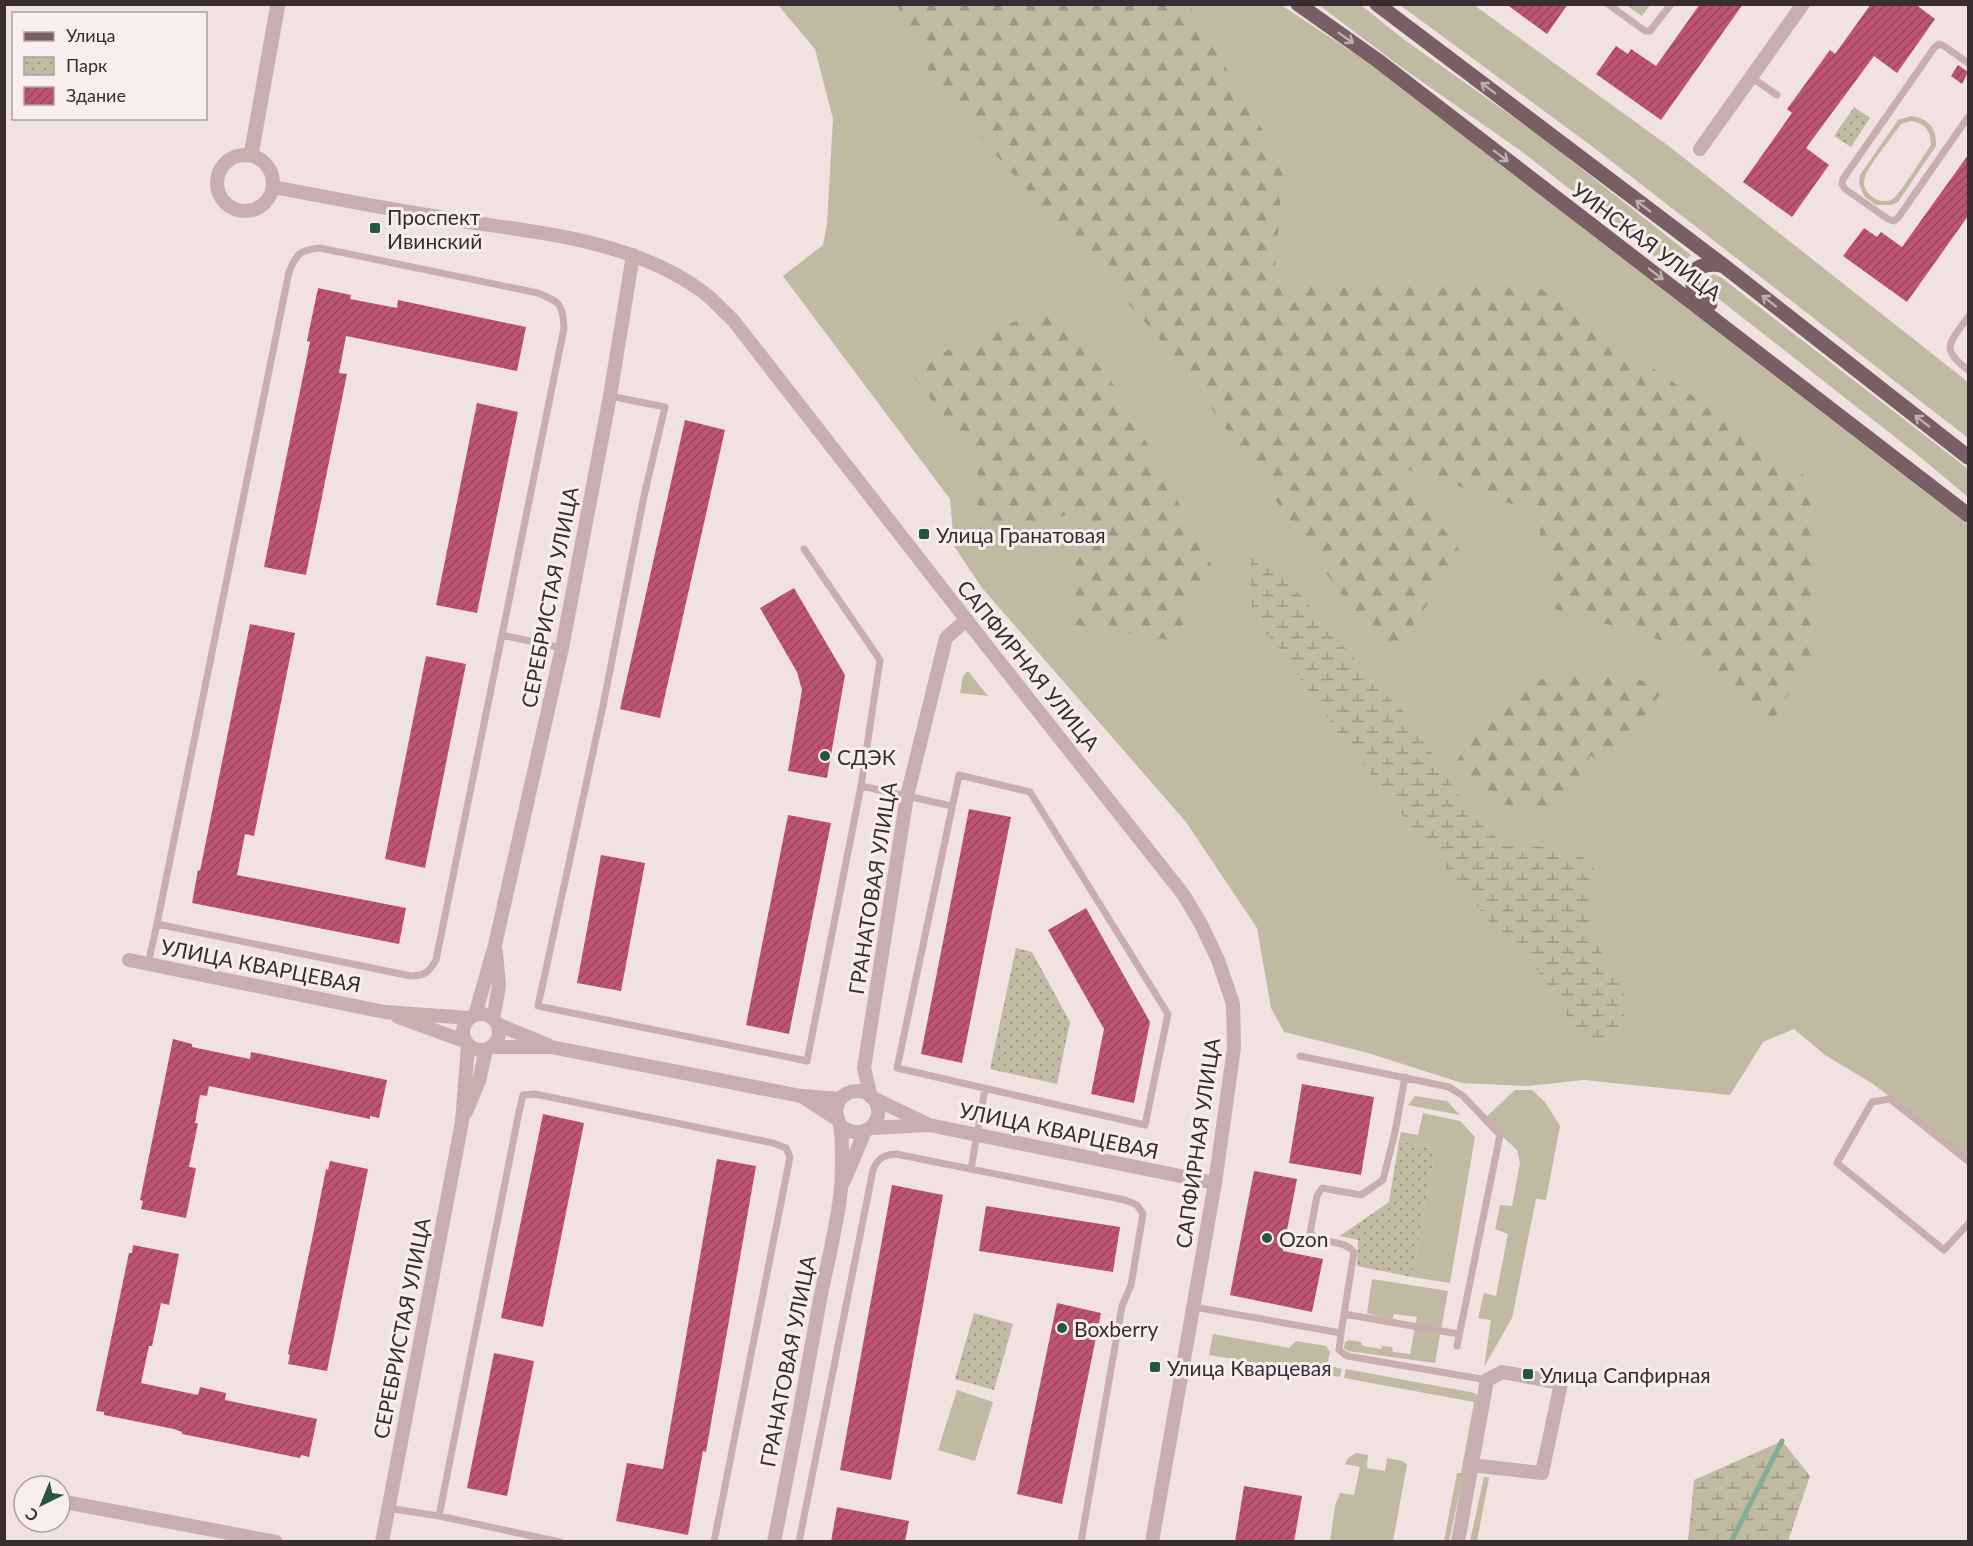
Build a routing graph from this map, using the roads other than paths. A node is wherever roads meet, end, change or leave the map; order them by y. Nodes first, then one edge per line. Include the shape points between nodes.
1 (278, 4) edge
2 (1298, 4) edge
3 (1377, 4) edge
4 (1608, 4) edge
5 (1671, 4) edge
6 (1803, 4) edge
7 (1968, 63) edge
8 (1751, 77) junction
9 (1777, 95) dead end
10 (1968, 117) edge
11 (1700, 149) dead end
12 (251, 155) junction
13 (273, 187) junction
14 (633, 255) junction
15 (1724, 266) junction
16 (1968, 317) edge
17 (1968, 370) edge
18 (610, 396) junction
19 (1968, 457) edge
20 (1963, 511) edge
21 (804, 549) dead end
22 (966, 620) junction
23 (502, 635) junction
24 (562, 648) junction
25 (861, 786) junction
26 (907, 796) junction
27 (952, 806) junction
28 (157, 924) junction
29 (495, 945) junction
30 (129, 960) dead end
31 (148, 964) junction
32 (385, 1012) junction
33 (472, 1016) junction
34 (495, 1021) junction
35 (466, 1044) junction
36 (552, 1047) junction
37 (489, 1049) junction
38 (1300, 1056) dead end
39 (864, 1068) junction
40 (1404, 1077) junction
41 (985, 1089) junction
42 (801, 1096) junction
43 (843, 1096) junction
44 (871, 1097) junction
45 (462, 1122) junction
46 (838, 1122) junction
47 (929, 1125) junction
48 (868, 1129) junction
49 (978, 1134) junction
50 (1968, 1161) edge
51 (971, 1169) junction
52 (1215, 1183) junction
53 (841, 1188) junction
54 (1968, 1224) edge
55 (1194, 1307) junction
56 (1344, 1314) junction
57 (1341, 1334) junction
58 (1459, 1334) junction
59 (1457, 1346) dead end
60 (1487, 1380) junction
61 (1472, 1465) junction
62 (72, 1503) edge
63 (387, 1508) junction
64 (439, 1516) junction
65 (276, 1542) edge
66 (382, 1542) edge
67 (560, 1542) edge
68 (714, 1542) edge
69 (774, 1542) edge
70 (799, 1542) edge
71 (1081, 1542) edge
72 (1152, 1542) edge
73 (1458, 1542) edge

1 - 12 street
2 -> 20 main road, УИНСКАЯ УЛИЦА via 1377,60
15 -> 3 main road, УИНСКАЯ УЛИЦА
4 - 5 lane via 1650,31
6 - 8 street
7 - 10 lane via 1944,46 1934,48 1842,184 1894,221
8 - 9 lane
8 - 11 street
12 - 13 street via 270,171
12 - 13 street via 233,157 220,169 217,186 224,202 231,208 249,211 265,203
13 - 14 street, САПФИРНАЯ УЛИЦА via 567,238
14 - 18 street, СЕРЕБРИСТАЯ УЛИЦА
14 - 22 street, САПФИРНАЯ УЛИЦА via 703,292 733,320
19 -> 15 main road, УИНСКАЯ УЛИЦА
15 - 20 main road via 1708,264 1696,270 1692,281 1702,297 1902,453
16 - 17 lane via 1950,348 1955,360
18 - 24 street, СЕРЕБРИСТАЯ УЛИЦА
18 - 25 lane via 665,407 538,1006 807,1061
21 - 25 lane via 879,660
22 - 26 street, ГРАНАТОВАЯ УЛИЦА via 946,638
22 - 52 street, САПФИРНАЯ УЛИЦА via 1183,894 1218,960 1233,1004 1234,1048
23 - 24 lane
23 - 28 lane via 436,960 430,970 422,976 411,976
23 - 28 lane via 564,328 564,311 554,299 538,293 320,248 306,249 294,258 289,272
24 - 29 street, СЕРЕБРИСТАЯ УЛИЦА
25 - 26 lane
26 - 27 lane
26 - 39 street, ГРАНАТОВАЯ УЛИЦА
27 - 41 lane via 897,1068
27 - 41 lane via 959,775 1030,792 1168,1014 1145,1125
28 - 31 lane
29 - 33 street
29 - 34 street via 499,987
30 - 31 street, УЛИЦА КВАРЦЕВАЯ
31 - 32 street, УЛИЦА КВАРЦЕВАЯ
32 - 33 street
32 - 35 street
33 - 34 street via 488,1015
33 - 35 street via 462,1029
34 - 36 street
34 - 37 street via 499,1036
35 - 37 street via 474,1050
35 - 45 street
36 - 37 street
36 - 42 street
37 - 45 street
38 - 40 lane
39 - 43 street, ГРАНАТОВАЯ УЛИЦА
39 - 44 street, ГРАНАТОВАЯ УЛИЦА
40 - 56 lane via 1383,1180 1361,1195 1322,1188 1317,1196 1310,1233 1318,1239 1350,1247 1354,1252
40 - 58 lane via 1455,1090 1500,1135
41 - 49 lane
42 - 43 street
42 - 46 street
43 - 44 street via 859,1091
43 - 46 street via 836,1112
44 - 47 street
44 - 48 street via 878,1116
45 - 63 street, СЕРЕБРИСТАЯ УЛИЦА
46 - 48 street via 852,1132
46 - 53 street, ГРАНАТОВАЯ УЛИЦА
47 - 48 street
47 - 49 street, УЛИЦА КВАРЦЕВАЯ
48 - 53 street, ГРАНАТОВАЯ УЛИЦА
49 - 51 lane
49 - 52 street, УЛИЦА КВАРЦЕВАЯ
50 - 54 lane via 1890,1099 1872,1102 1838,1163 1944,1250
51 - 70 lane via 896,1155 885,1155 877,1161
51 - 71 lane via 1125,1200 1137,1205 1143,1214 1131,1286 1122,1306
52 - 55 street, САПФИРНАЯ УЛИЦА
53 - 69 street, ГРАНАТОВАЯ УЛИЦА
55 - 57 lane
55 - 72 street, САПФИРНАЯ УЛИЦА
56 - 57 lane
56 - 58 lane
57 - 60 lane via 1339,1350 1347,1356
58 - 59 lane
60 - 61 street
60 - 61 street via 1502,1372 1561,1383 1542,1473
61 - 73 street
62 - 65 street
63 - 64 lane
63 - 66 street, СЕРЕБРИСТАЯ УЛИЦА
64 - 67 lane
64 - 68 lane via 519,1112 523,1095 535,1094 773,1143 786,1148 790,1157

